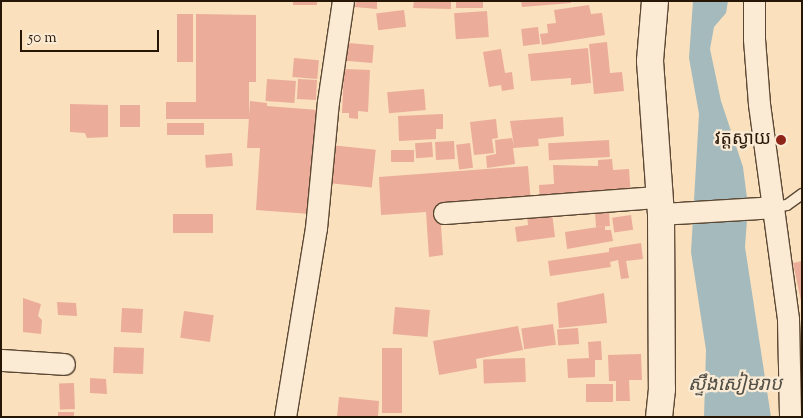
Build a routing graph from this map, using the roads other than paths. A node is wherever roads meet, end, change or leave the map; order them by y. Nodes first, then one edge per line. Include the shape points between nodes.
1 (343, 1) edge
2 (655, 1) edge
3 (754, 1) edge
4 (802, 194) edge
5 (766, 207) junction
6 (668, 208) junction
7 (444, 213) dead end
8 (1, 360) edge
9 (64, 364) dead end
10 (796, 381) edge
11 (285, 417) edge
12 (659, 417) edge
13 (790, 417) edge

1 - 11 street via 328,102 316,228
2 - 6 street via 650,61
3 - 5 street
4 - 5 lane via 787,205
5 - 6 street
5 - 10 street via 788,319
6 - 7 street
6 - 12 street
8 - 9 street
10 - 13 street

